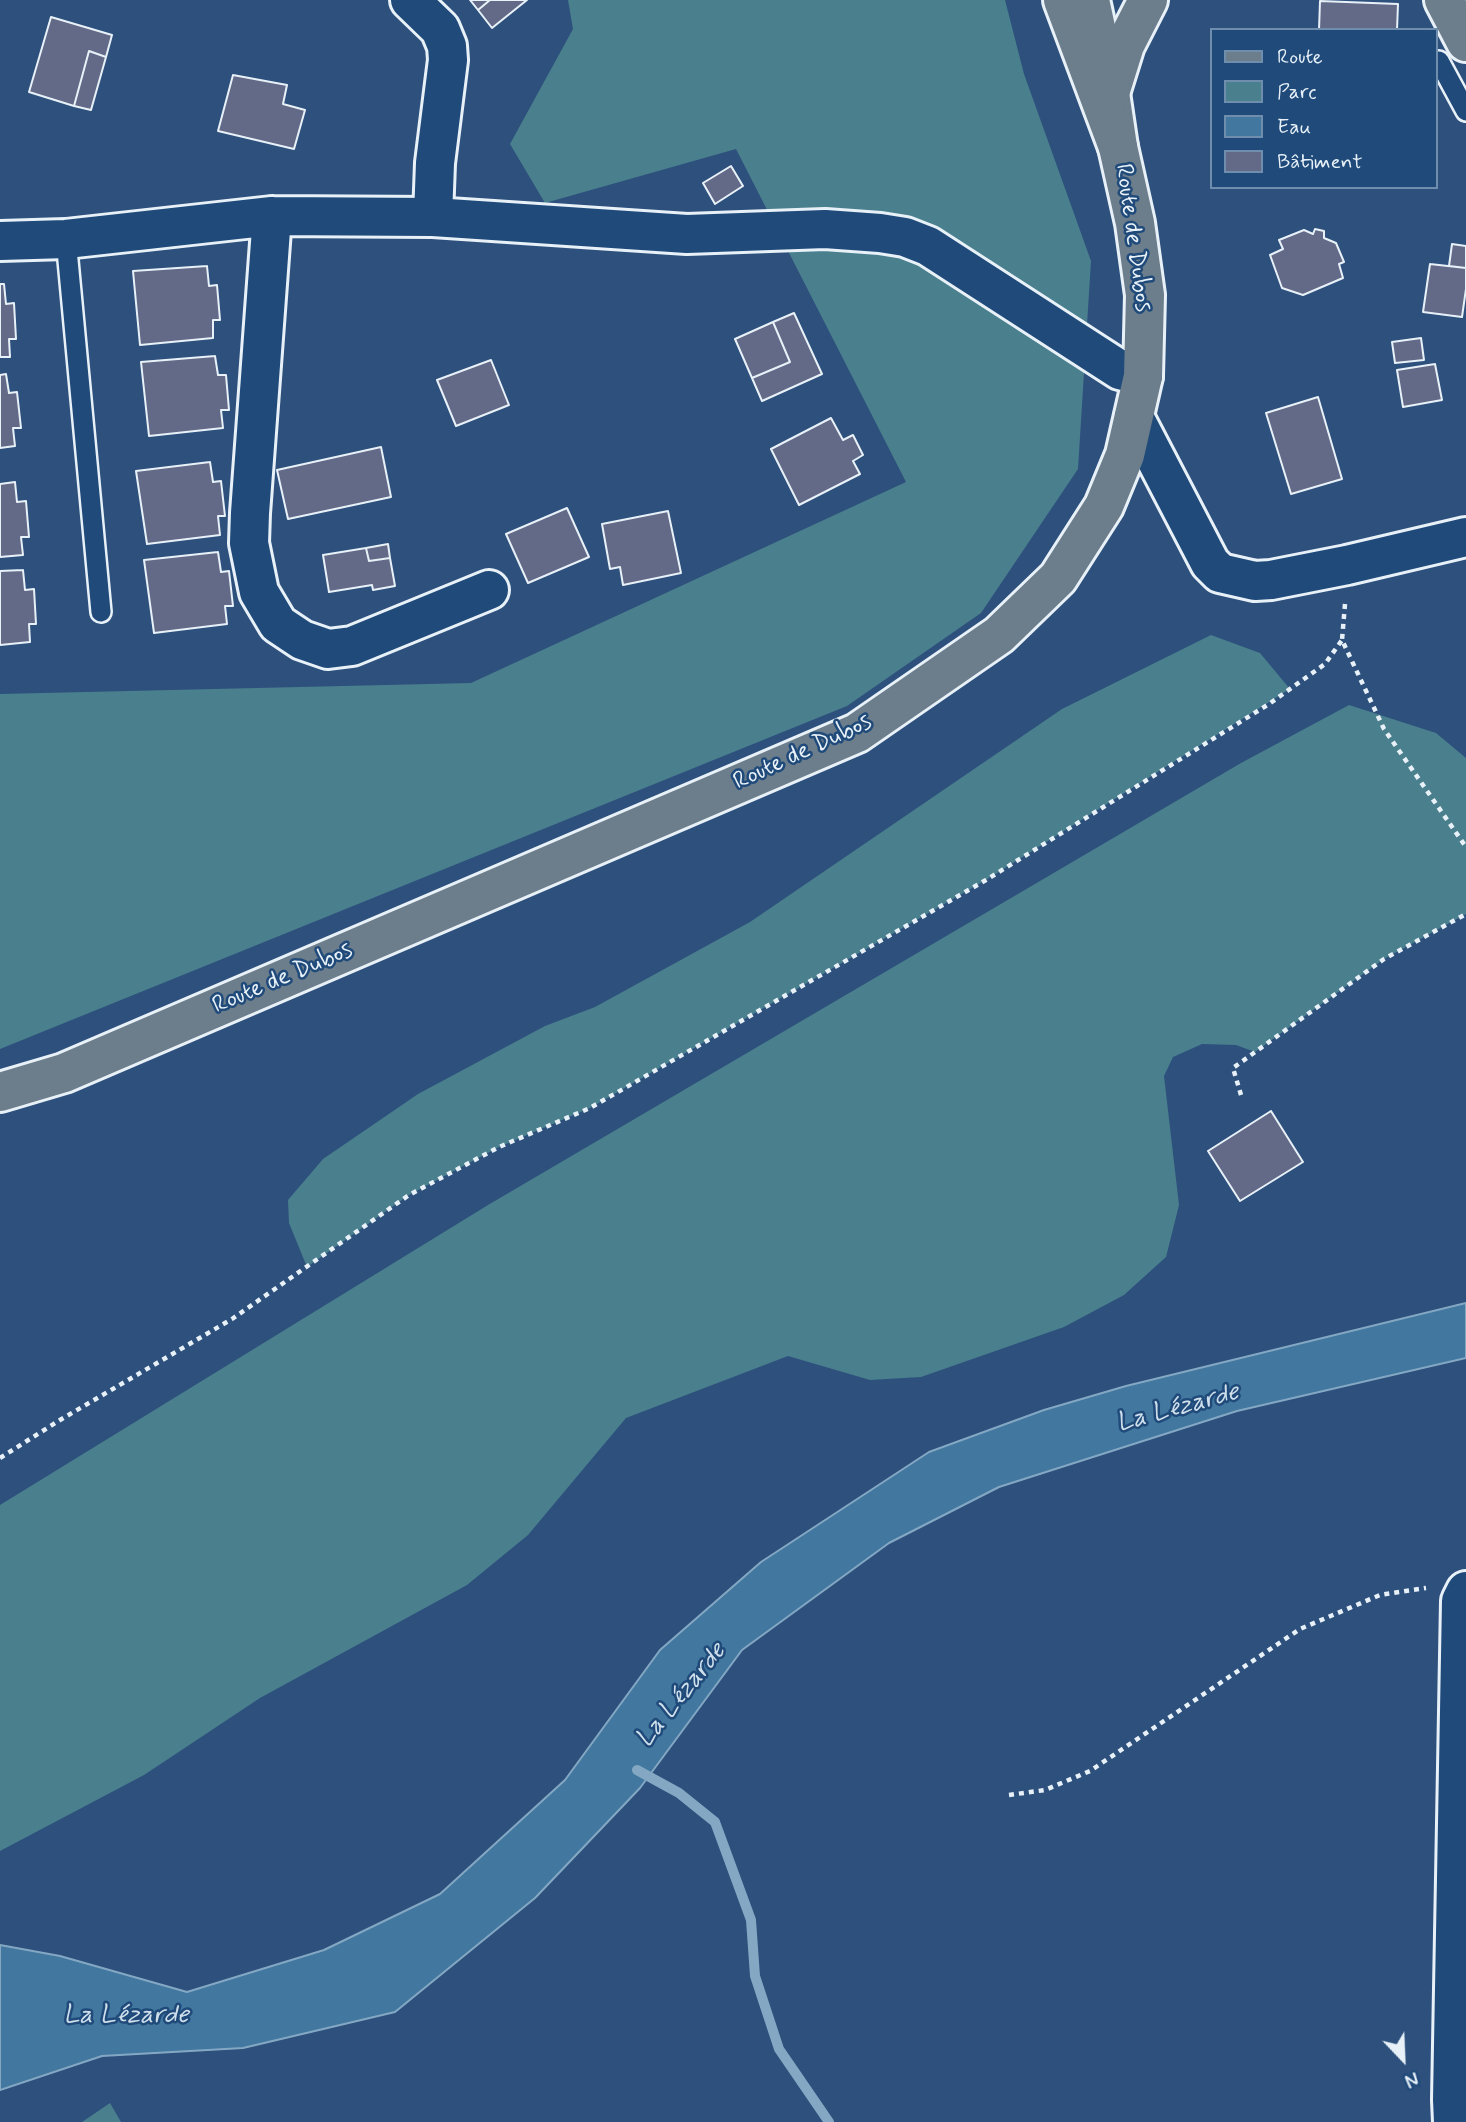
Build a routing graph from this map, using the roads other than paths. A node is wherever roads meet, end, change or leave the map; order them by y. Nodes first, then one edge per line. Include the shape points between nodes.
1 (410, 0) edge
2 (1063, 0) edge
3 (1090, 0) edge
4 (1148, 0) edge
5 (1444, 0) edge
6 (1453, 51) edge
7 (1111, 93) junction
8 (1466, 111) edge
9 (1118, 147) junction
10 (272, 216) junction
11 (433, 217) junction
12 (66, 239) junction
13 (0, 242) edge
14 (1143, 376) junction
15 (1134, 417) junction
16 (1466, 537) edge
17 (489, 590) dead end
18 (101, 612) dead end
19 (0, 1092) edge
20 (1465, 1594) edge
21 (1453, 2122) edge

1 - 11 street via 440,29 447,46
2 - 9 main road
3 - 7 main road, Route de Dubos
4 - 7 main road via 1125,45
5 - 6 main road
6 - 8 lane
7 - 9 main road, Route de Dubos
9 - 14 main road, Route de Dubos via 1145,295
10 - 11 street
10 - 12 street
10 - 17 street via 250,513 249,544 259,592 278,624 302,640 328,649 352,646
11 - 14 street via 687,234 825,229 905,237 928,246 1119,370
12 - 13 street
12 - 18 lane
14 - 15 main road, Route de Dubos
15 - 16 street via 1210,563 1220,573 1271,580
15 - 19 main road, Route de Dubos via 1121,467 1104,506 1058,578 999,635 857,733 64,1073
20 - 21 street via 1461,1601

